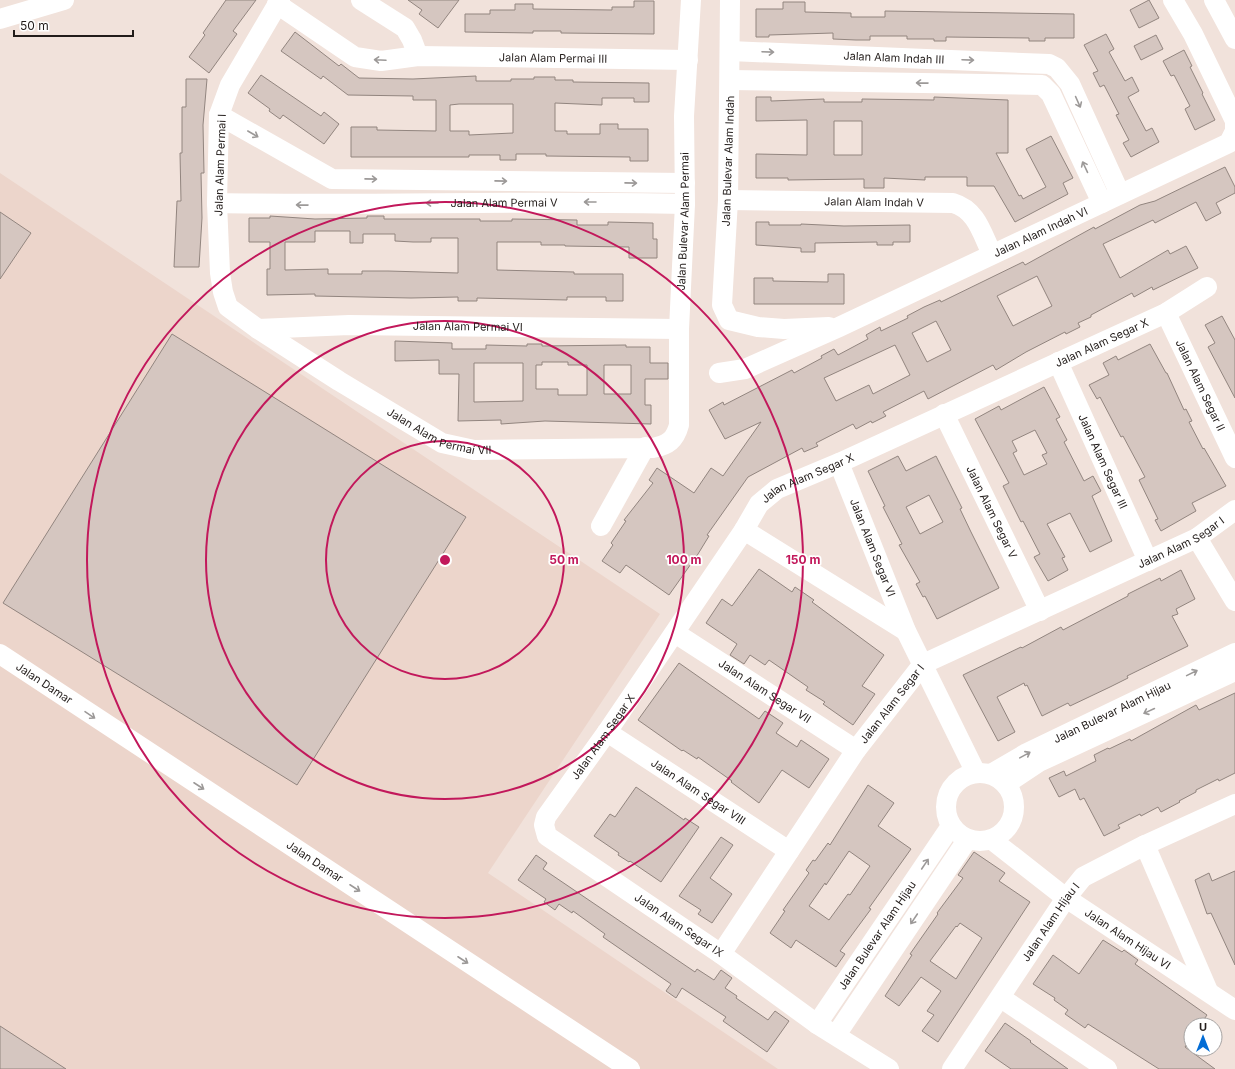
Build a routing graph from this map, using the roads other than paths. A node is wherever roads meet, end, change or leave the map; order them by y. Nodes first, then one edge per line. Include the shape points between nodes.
1 (64, 0) edge
2 (361, 0) edge
3 (691, 0) edge
4 (730, 0) edge
5 (1173, 0) edge
6 (1214, 0) edge
7 (278, 2) edge
8 (0, 19) edge
9 (1235, 39) edge
10 (730, 51) junction
11 (418, 56) junction
12 (688, 60) junction
13 (1057, 68) junction
14 (730, 80) junction
15 (1042, 85) junction
16 (219, 114) junction
17 (1235, 131) edge
18 (332, 179) junction
19 (685, 183) junction
20 (1120, 194) junction
21 (728, 200) junction
22 (217, 203) junction
23 (1102, 203) junction
24 (685, 204) junction
25 (323, 205) junction
26 (992, 254) junction
27 (1207, 287) dead end
28 (1166, 313) junction
29 (729, 320) joint
30 (839, 327) junction
31 (258, 329) junction
32 (678, 329) junction
33 (1058, 362) junction
34 (719, 373) dead end
35 (944, 414) junction
36 (671, 441) joint
37 (645, 447) junction
38 (1235, 458) edge
39 (839, 463) junction
40 (1235, 510) edge
41 (601, 526) dead end
42 (744, 530) junction
43 (1196, 538) junction
44 (1148, 561) junction
45 (1235, 601) edge
46 (1040, 611) junction
47 (906, 631) junction
48 (675, 632) junction
49 (1235, 653) edge
50 (0, 654) edge
51 (923, 664) junction
52 (1235, 671) edge
53 (607, 732) junction
54 (856, 750) junction
55 (991, 777) junction
56 (1235, 804) edge
57 (544, 825) joint
58 (951, 826) junction
59 (967, 840) junction
60 (992, 840) junction
61 (1146, 845) junction
62 (789, 851) junction
63 (1066, 898) junction
64 (721, 954) junction
65 (1208, 991) junction
66 (1001, 998) junction
67 (1235, 1010) edge
68 (817, 1024) junction
69 (836, 1035) junction
70 (630, 1069) edge
71 (889, 1069) edge
72 (952, 1069) edge
73 (1107, 1069) edge

1 - 8 street
2 - 11 street via 405,28
3 - 12 street, Jalan Bulevar Alam Permai
4 - 10 street, Jalan Bulevar Alam Indah
5 - 17 street via 1193,34 1235,121
6 - 9 street
11 -> 7 street, Jalan Alam Permai III via 381,61 355,58
7 - 16 street, Jalan Alam Permai I via 230,86
10 -> 13 street, Jalan Alam Indah III via 1040,62
10 - 14 street, Jalan Bulevar Alam Indah
11 - 12 street, Jalan Alam Permai III
12 - 19 street, Jalan Bulevar Alam Permai via 684,116
13 - 15 street
13 -> 20 street via 1070,84
15 -> 14 street
14 - 21 street, Jalan Bulevar Alam Indah
23 -> 15 street via 1051,94
16 -> 18 street, Jalan Alam Permai V
16 - 22 street, Jalan Alam Permai I
17 - 20 street, Jalan Alam Indah VI via 1229,143
18 -> 19 street, Jalan Alam Permai V
18 - 25 street
19 - 24 street, Jalan Bulevar Alam Permai
20 - 23 street, Jalan Alam Indah VI
21 - 26 street, Jalan Alam Indah V via 953,203 964,206 973,215
21 - 29 street, Jalan Bulevar Alam Indah via 722,305
25 -> 22 street, Jalan Alam Permai V
22 - 31 street, Jalan Alam Permai I via 223,292 228,307
23 - 26 street, Jalan Alam Indah VI
24 -> 25 street, Jalan Alam Permai V via 512,202
24 - 32 street, Jalan Bulevar Alam Permai
26 - 30 street, Jalan Alam Indah VI
27 - 28 street, Jalan Alam Segar X
28 - 33 street, Jalan Alam Segar X
28 - 38 street, Jalan Alam Segar II
29 - 30 street, Jalan Alam Indah VI via 758,327 784,329
30 - 34 street, Jalan Alam Indah VI via 745,369
31 - 32 street, Jalan Alam Permai VI via 350,325
31 - 37 street, Jalan Alam Permai VII via 436,439 456,447 474,450
32 - 36 street, Jalan Bulevar Alam Permai via 679,425
33 - 35 street, Jalan Alam Segar X
33 - 44 street, Jalan Alam Segar III
35 - 39 street, Jalan Alam Segar X
35 - 46 street, Jalan Alam Segar V
36 - 37 street, Jalan Alam Permai VII via 664,446
37 - 41 street
39 - 42 street, Jalan Alam Segar X via 777,489 759,504
39 - 47 street, Jalan Alam Segar VI
40 - 43 street, Jalan Alam Segar I
42 - 47 street
42 - 48 street, Jalan Alam Segar X
43 - 44 street, Jalan Alam Segar I
43 - 45 street
44 - 46 street, Jalan Alam Segar I
46 - 51 street, Jalan Alam Segar I
47 - 51 street, Jalan Alam Segar VI
48 - 53 street, Jalan Alam Segar X
48 - 54 street, Jalan Alam Segar VII
55 -> 49 street, Jalan Bulevar Alam Hijau via 1027,753
50 -> 70 street, Jalan Damar
51 - 54 street, Jalan Alam Segar I
51 - 55 street, Jalan Alam Segar VI
52 -> 55 street, Jalan Bulevar Alam Hijau via 1039,762
53 - 57 street, Jalan Alam Segar X via 546,817
53 - 62 street, Jalan Alam Segar VIII
54 - 62 street, Jalan Alam Segar I
55 - 58 street via 963,777 952,787 946,800 946,814
55 - 60 street via 1013,796 1015,809 1012,822 1004,833
56 - 61 street, Jalan Alam Hijau I
57 - 64 street, Jalan Alam Segar IX via 547,836
58 - 59 street
68 -> 58 street, Jalan Bulevar Alam Hijau
59 - 60 street
59 -> 69 street, Jalan Bulevar Alam Hijau
60 - 63 street, Jalan Alam Hijau VI
61 - 63 street, Jalan Alam Hijau I via 1083,877
61 - 65 street
62 - 64 street, Jalan Alam Segar I
63 - 65 street, Jalan Alam Hijau VI
63 - 66 street, Jalan Alam Hijau I
64 - 68 street, Jalan Alam Segar IX
65 - 67 street, Jalan Alam Hijau VI
66 - 72 street, Jalan Alam Hijau I
66 - 73 street
68 - 69 street, Jalan Alam Segar IX
69 - 71 street, Jalan Alam Segar IX

